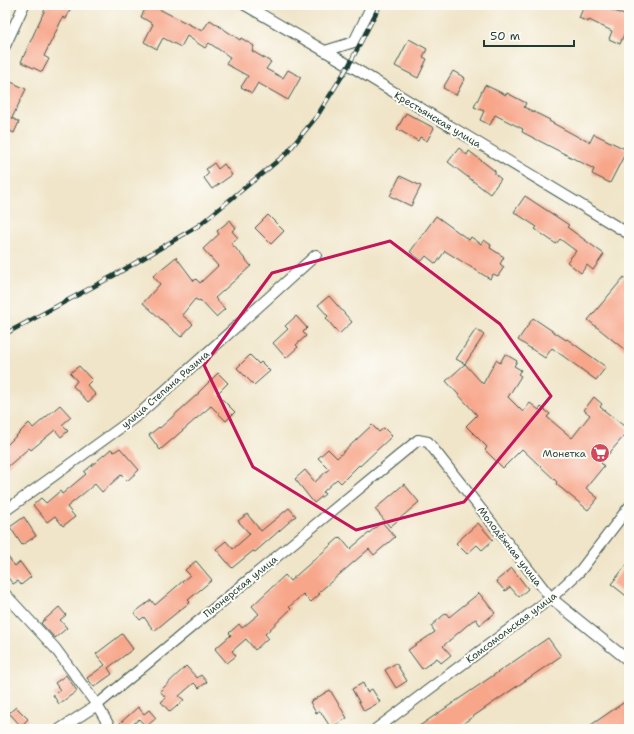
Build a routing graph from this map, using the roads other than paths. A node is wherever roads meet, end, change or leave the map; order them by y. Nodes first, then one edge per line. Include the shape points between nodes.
1 (24, 5) edge
2 (245, 5) edge
3 (372, 5) edge
4 (5, 46) edge
5 (325, 51) junction
6 (629, 234) edge
7 (316, 255) dead end
8 (418, 440) joint
9 (629, 507) edge
10 (5, 511) edge
11 (5, 594) edge
12 (551, 598) junction
13 (629, 661) edge
14 (96, 704) junction
15 (60, 729) edge
16 (111, 729) edge
17 (376, 729) edge

1 - 4 street
2 - 5 street, Крестьянская улица
3 - 5 street via 354,42
5 - 6 street, Крестьянская улица
7 - 10 street, улица Степана Разина via 138,415
8 - 12 street, Молодёжная улица via 428,442
8 - 14 street, Пионерская улица
9 - 12 street, Комсомольская улица via 580,571
11 - 14 street via 55,648
12 - 13 street, Молодёжная улица
12 - 17 street, Комсомольская улица
14 - 15 street, Пионерская улица
14 - 16 street

